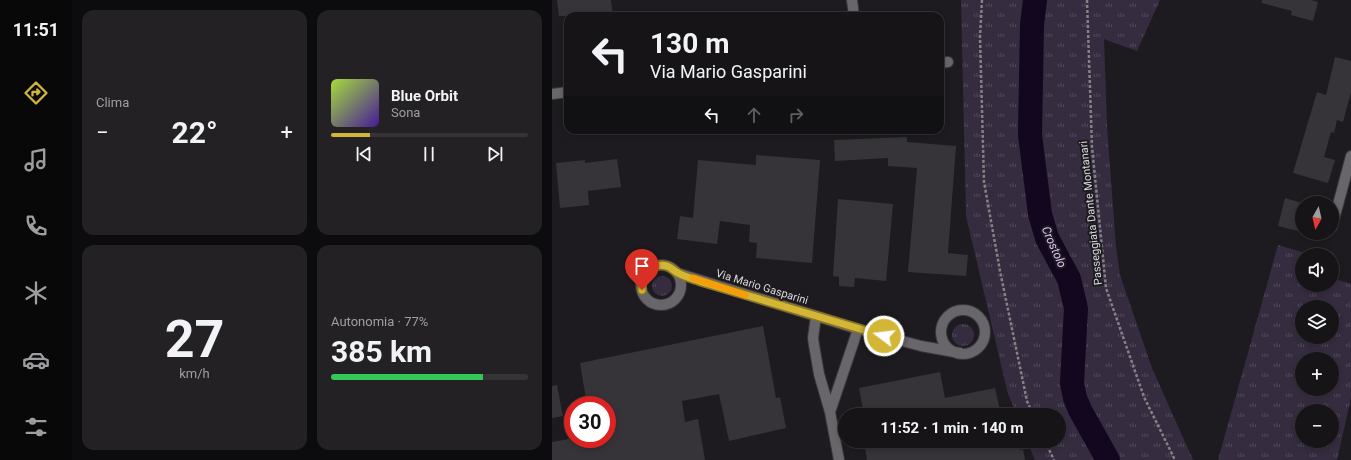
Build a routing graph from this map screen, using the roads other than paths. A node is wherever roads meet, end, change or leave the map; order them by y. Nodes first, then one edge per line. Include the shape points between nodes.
1 (852, 0) edge
2 (854, 12) edge
3 (564, 92) edge
4 (552, 94) edge
5 (1351, 156) edge
6 (1339, 201) edge
7 (677, 273) junction
8 (702, 282) junction
9 (681, 288) junction
10 (816, 316) junction
11 (858, 329) junction
12 (942, 329) junction
13 (921, 346) junction
14 (960, 353) junction
15 (830, 412) junction
16 (839, 460) edge

1 - 2 street
3 - 4 street
5 - 6 street
7 - 8 street, Via Mario Gasparini
7 - 9 street
7 - 9 street, Via Mario Gasparini via 666,266 653,267 643,277 642,290 650,301 663,305 675,300
8 - 9 street, Via Mario Gasparini
8 - 10 street, Via Mario Gasparini
10 - 11 street, Via Mario Gasparini
10 - 15 street, Via Mario Gasparini via 814,345
11 - 13 street, Via Mario Gasparini
11 - 15 street, Via Mario Gasparini
12 - 13 street, Via Mario Gasparini via 934,340
12 - 14 street via 942,336 948,348
12 - 14 street, Via Mario Gasparini via 948,316 961,310 969,311 981,319 985,333 980,346 974,351
13 - 14 street, Via Mario Gasparini
15 - 16 street, Via Mario Gasparini

